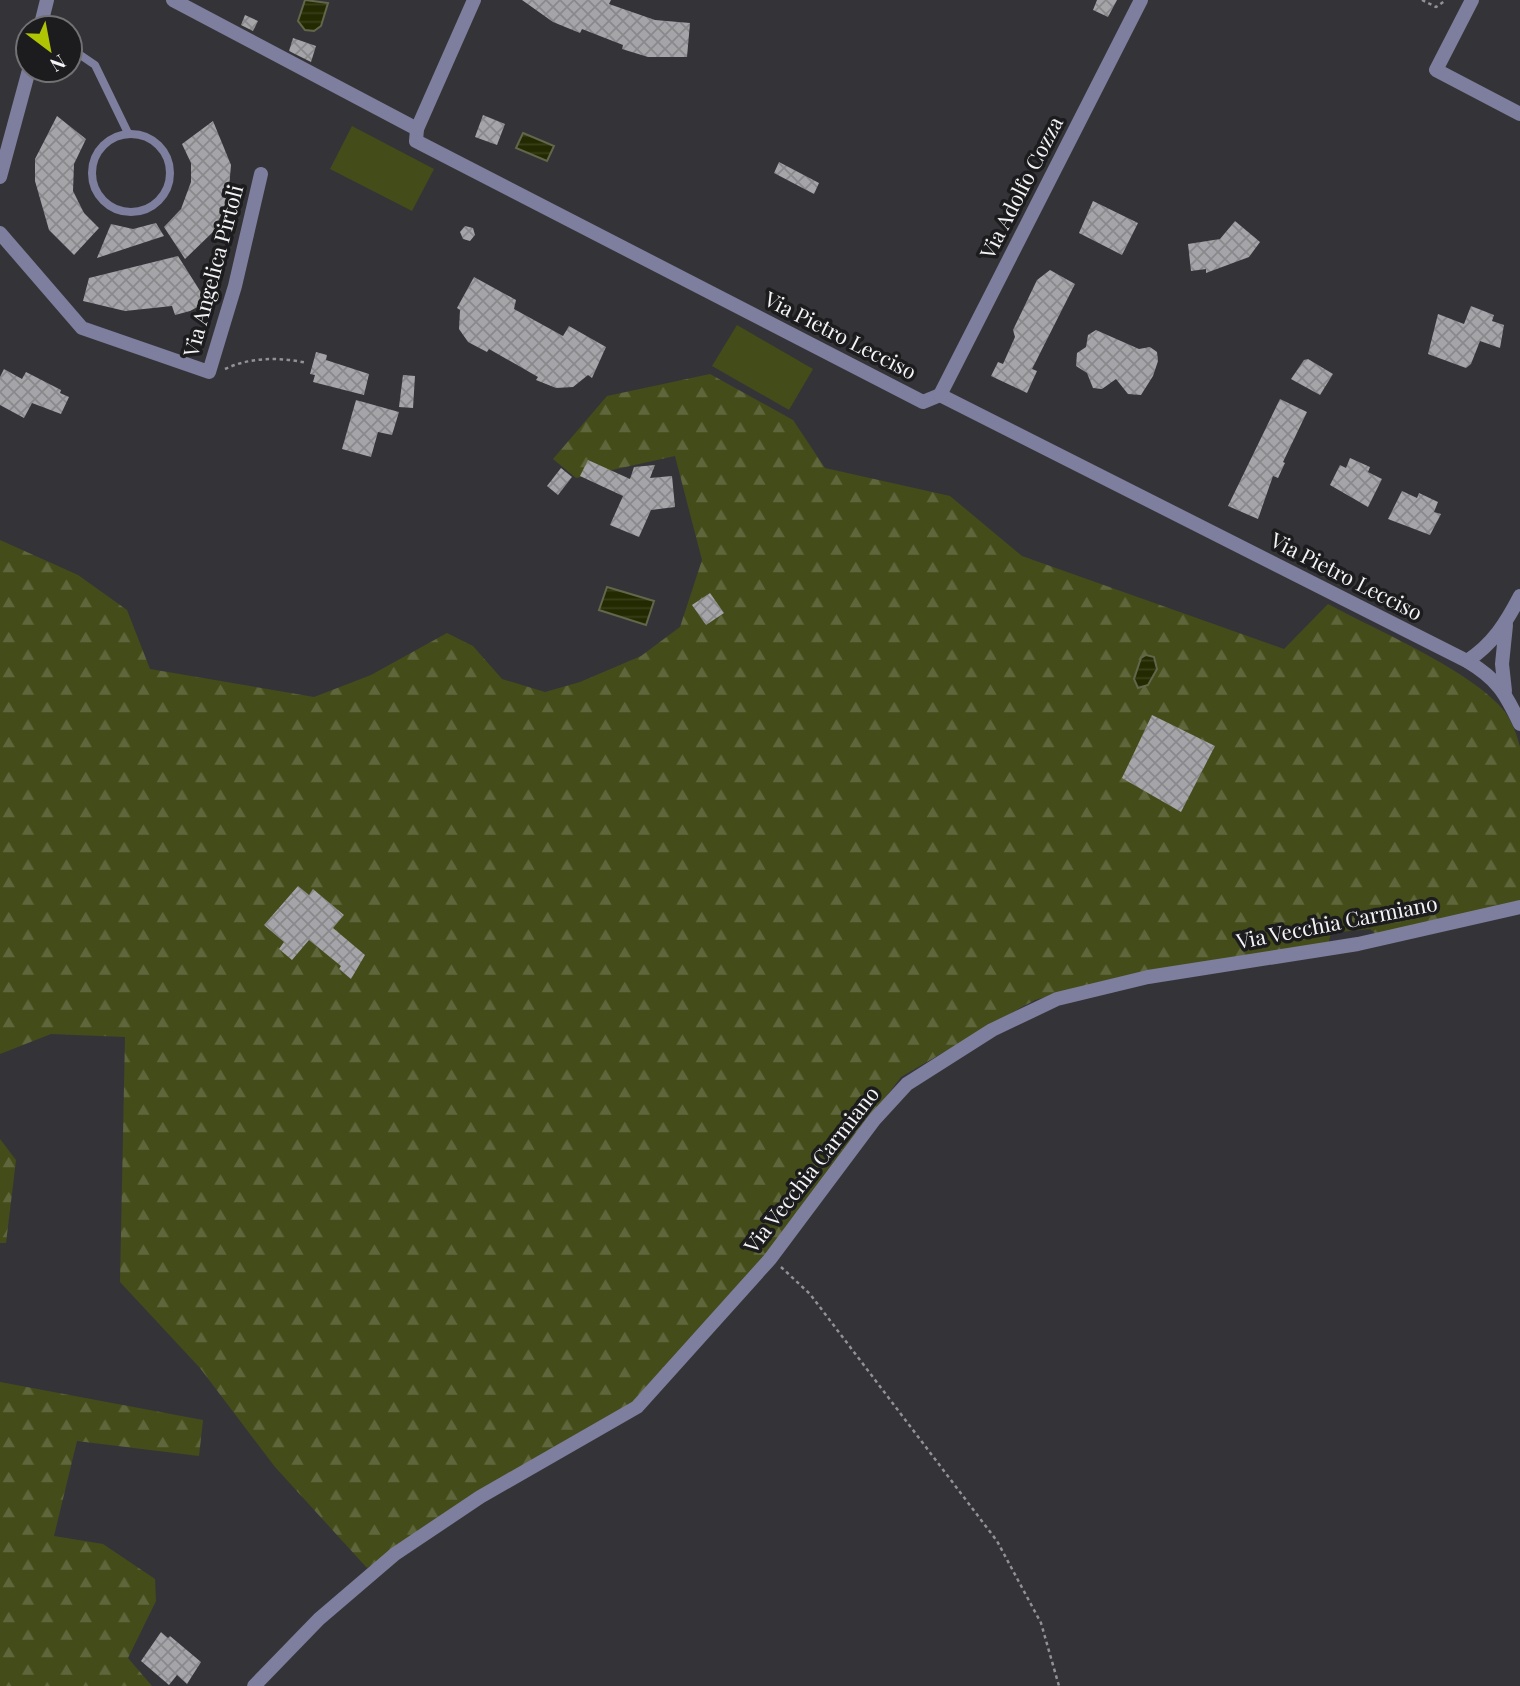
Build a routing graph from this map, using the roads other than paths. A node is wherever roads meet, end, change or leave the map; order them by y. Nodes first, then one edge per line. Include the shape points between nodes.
1 (173, 0) edge
2 (474, 0) edge
3 (1141, 0) edge
4 (1472, 0) edge
5 (84, 58) edge
6 (25, 84) edge
7 (1520, 114) edge
8 (417, 129) junction
9 (128, 133) junction
10 (261, 174) dead end
11 (0, 177) edge
12 (0, 233) edge
13 (940, 395) junction
14 (1520, 596) edge
15 (1506, 625) junction
16 (1467, 661) junction
17 (1505, 691) junction
18 (1520, 724) edge
19 (1520, 907) edge
20 (254, 1686) edge

1 - 8 street, Via Pietro Lecciso
2 - 8 street
3 - 13 street, Via Adolfo Cozza
4 - 7 street via 1436,70
5 - 9 lane via 94,65
6 - 11 street
8 - 13 street, Via Pietro Lecciso via 416,141 923,402
9 - 9 lane via 103,145 91,169 98,195 120,211 134,213 157,203 170,183 171,170 161,147 140,134
10 - 12 street, Via Angelica Pirtoli via 209,372 82,328
13 - 16 street, Via Pietro Lecciso
14 - 15 street
15 - 16 street
15 - 17 street
16 - 17 street, Via Pietro Lecciso
17 - 18 street, Via Pietro Lecciso
19 - 20 street, Via Vecchia Carmiano via 1358,944 1148,977 1046,1004 992,1030 907,1084 874,1120 770,1259 637,1407 480,1497 396,1555 319,1619

